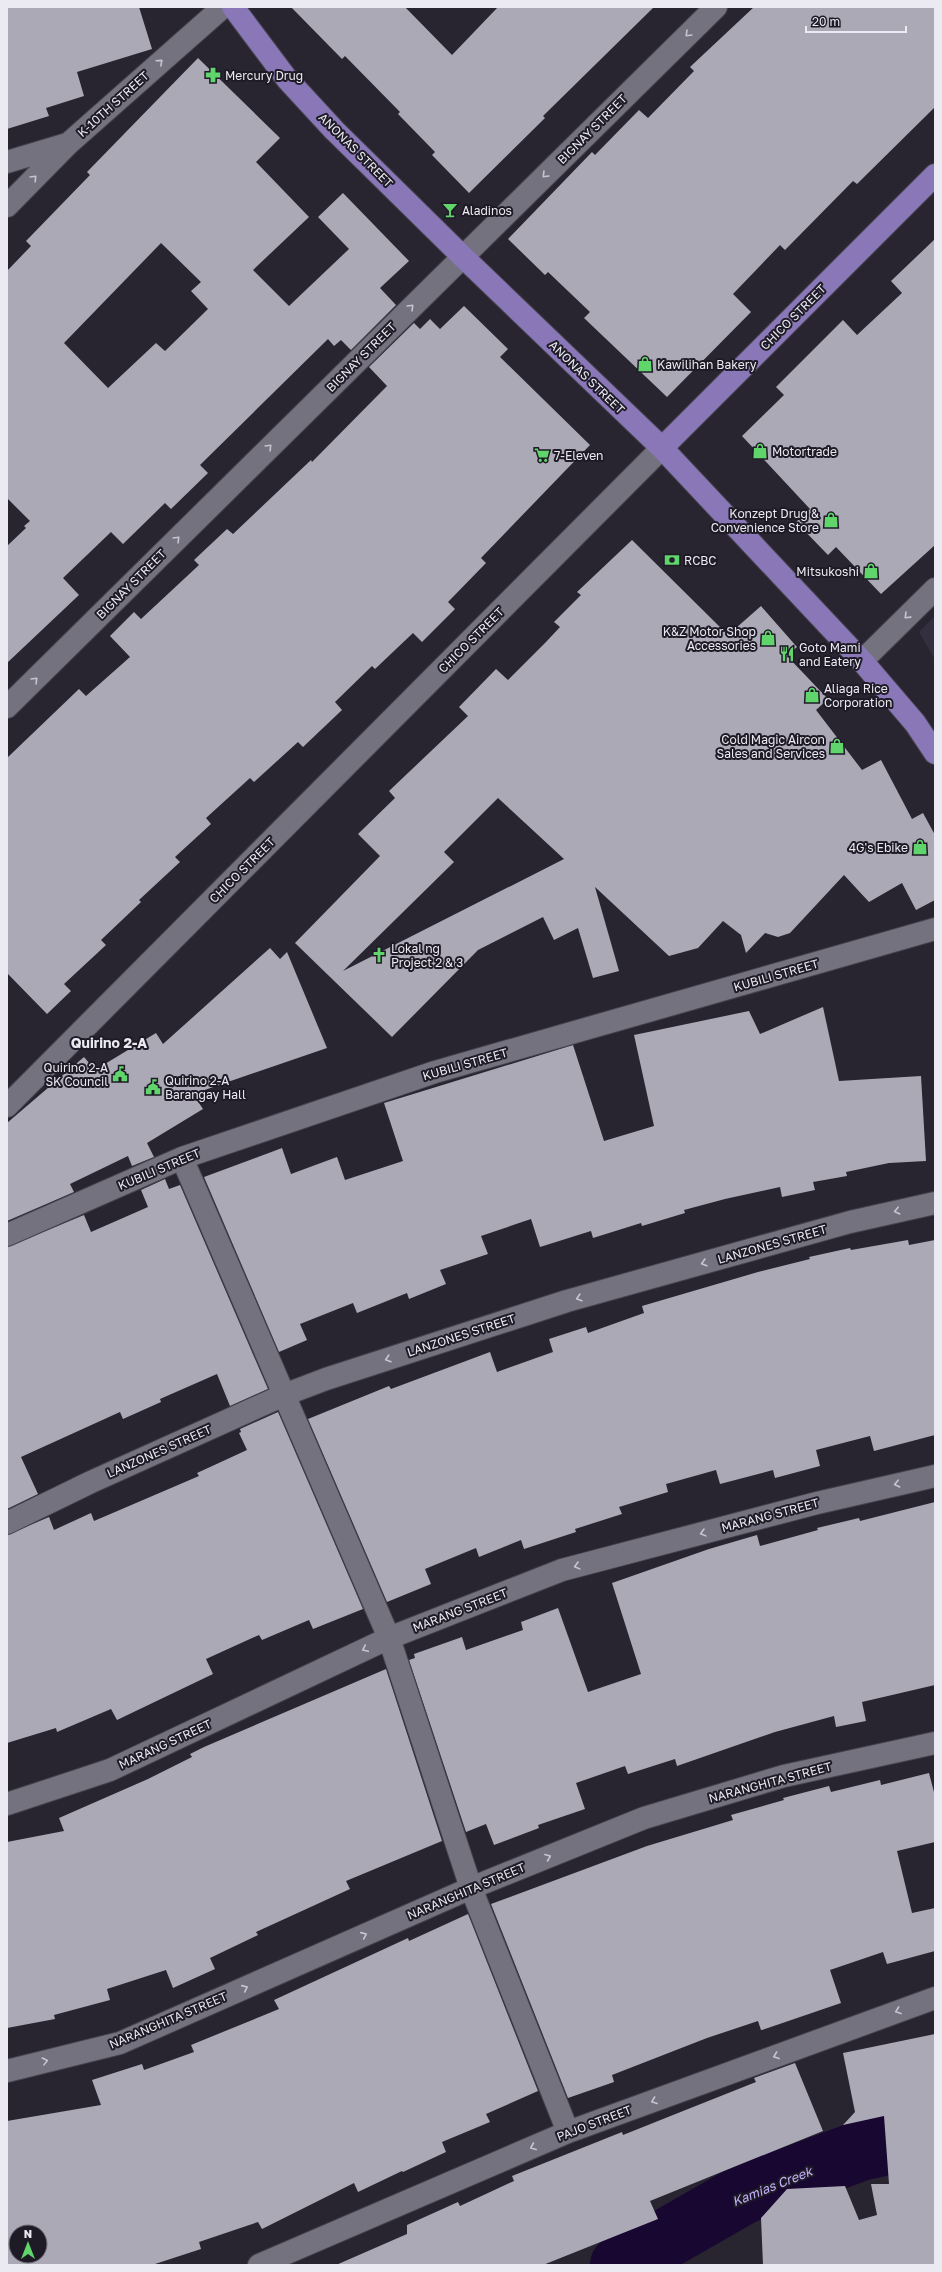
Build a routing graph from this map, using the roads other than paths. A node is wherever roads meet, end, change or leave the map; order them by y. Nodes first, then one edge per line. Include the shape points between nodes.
1 (223, 7) edge
2 (233, 7) edge
3 (716, 7) edge
4 (68, 144) junction
5 (7, 162) edge
6 (935, 175) edge
7 (7, 206) edge
8 (462, 256) junction
9 (662, 448) junction
10 (935, 589) edge
11 (862, 661) junction
12 (7, 707) edge
13 (935, 753) edge
14 (935, 929) edge
15 (7, 1106) edge
16 (182, 1158) junction
17 (935, 1203) edge
18 (7, 1235) edge
19 (284, 1395) junction
20 (935, 1476) edge
21 (7, 1523) edge
22 (389, 1638) junction
23 (935, 1742) edge
24 (7, 1804) edge
25 (471, 1888) junction
26 (935, 1998) edge
27 (7, 2071) edge
28 (568, 2132) junction
29 (260, 2265) edge

4 -> 1 street, K-10TH STREET
2 - 8 main road, ANONAS STREET via 287,79 334,130
3 -> 8 street, BIGNAY STREET
4 - 5 street
7 -> 4 street, K-10TH STREET
6 - 9 main road, CHICO STREET
8 - 9 main road, ANONAS STREET
12 -> 8 street, BIGNAY STREET
9 - 11 main road, ANONAS STREET
9 - 15 street, CHICO STREET
10 -> 11 street
11 - 13 main road, ANONAS STREET via 915,724
14 - 16 street, KUBILI STREET via 434,1072
16 - 18 street, KUBILI STREET
16 - 19 street
17 -> 19 street, LANZONES STREET via 850,1222 567,1301
19 - 21 street, LANZONES STREET
19 - 22 street
20 -> 22 street, MARANG STREET via 817,1503 562,1570
22 -> 24 street, MARANG STREET via 110,1770
22 - 25 street
25 -> 23 street, NARANGHITA STREET via 644,1818 784,1776
27 -> 25 street, NARANGHITA STREET via 120,2043
25 - 28 street
26 -> 28 street, PAJO STREET
28 -> 29 street, PAJO STREET

